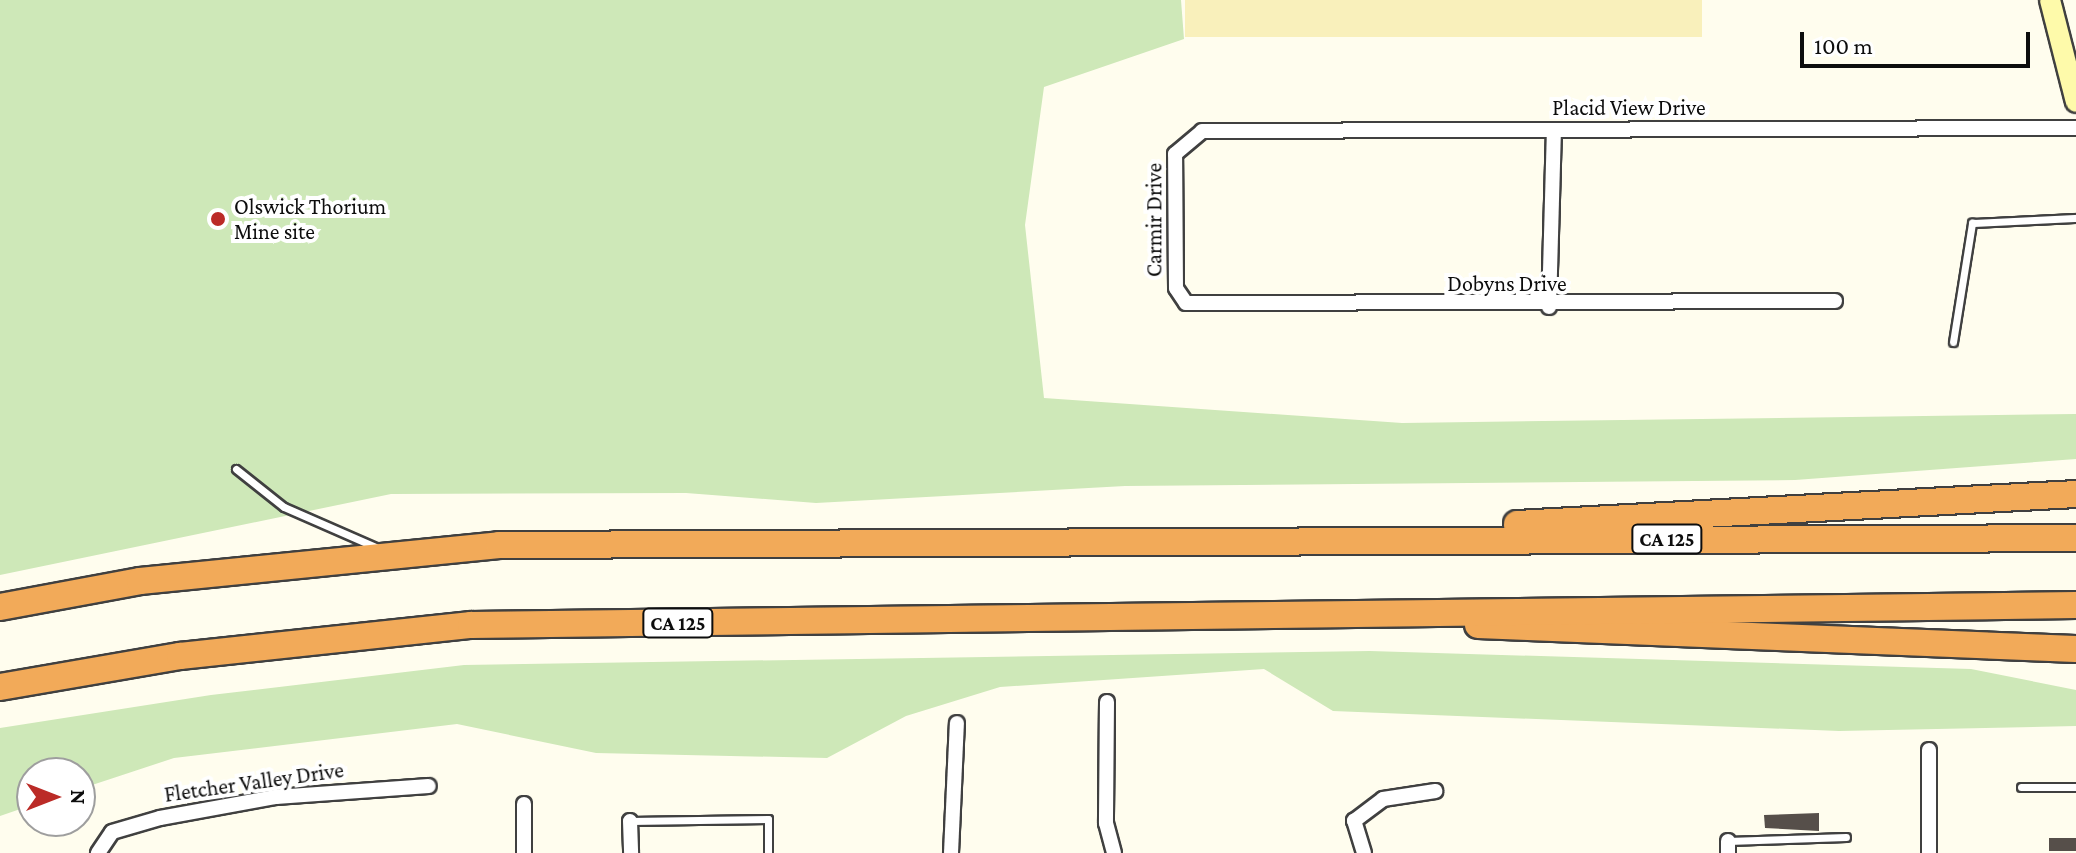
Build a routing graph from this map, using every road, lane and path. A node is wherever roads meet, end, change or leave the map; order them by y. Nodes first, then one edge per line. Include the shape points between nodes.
1 (2050, 0) edge
2 (2076, 102) edge
3 (2076, 128) edge
4 (1554, 131) junction
5 (1184, 140) joint
6 (2076, 218) edge
7 (1181, 301) joint
8 (1835, 301) dead end
9 (1549, 307) junction
10 (1953, 342) dead end
11 (236, 469) dead end
12 (2076, 494) edge
13 (2076, 538) edge
14 (1257, 541) junction
15 (395, 555) junction
16 (2076, 605) edge
17 (0, 607) edge
18 (1360, 615) junction
19 (2076, 651) edge
20 (0, 687) edge
21 (1107, 702) dead end
22 (957, 723) dead end
23 (1929, 750) dead end
24 (429, 786) dead end
25 (2021, 787) dead end
26 (2076, 787) edge
27 (1435, 791) dead end
28 (524, 804) dead end
29 (630, 821) joint
30 (1846, 837) dead end
31 (1728, 847) edge
32 (98, 853) edge
33 (524, 853) edge
34 (631, 853) edge
35 (768, 853) edge
36 (951, 853) edge
37 (1114, 853) edge
38 (1364, 853) edge
39 (1929, 853) edge

1 - 2 street
3 - 4 street, Placid View Drive
4 - 5 street, Placid View Drive via 1202,131
4 - 9 street
5 - 7 street, Carmir Drive via 1175,154
6 - 10 lane via 1972,223
7 - 9 street, Dobyns Drive
8 - 9 street, Dobyns Drive
11 - 15 lane via 284,507
12 - 14 highway
13 - 14 highway, CA 125
14 - 15 highway, CA 125 via 499,545
15 - 17 highway, CA 125 via 140,581
16 - 18 highway, CA 125
18 - 19 highway via 1378,622
18 - 20 highway, CA 125 via 471,625 180,656
21 - 37 street via 1106,823
22 - 36 street
23 - 39 street
24 - 32 street, Fletcher Valley Drive via 276,797 160,818 112,832
25 - 26 lane
27 - 38 street via 1383,799 1354,821
28 - 33 street
29 - 34 street
29 - 35 lane via 768,819
30 - 31 lane

